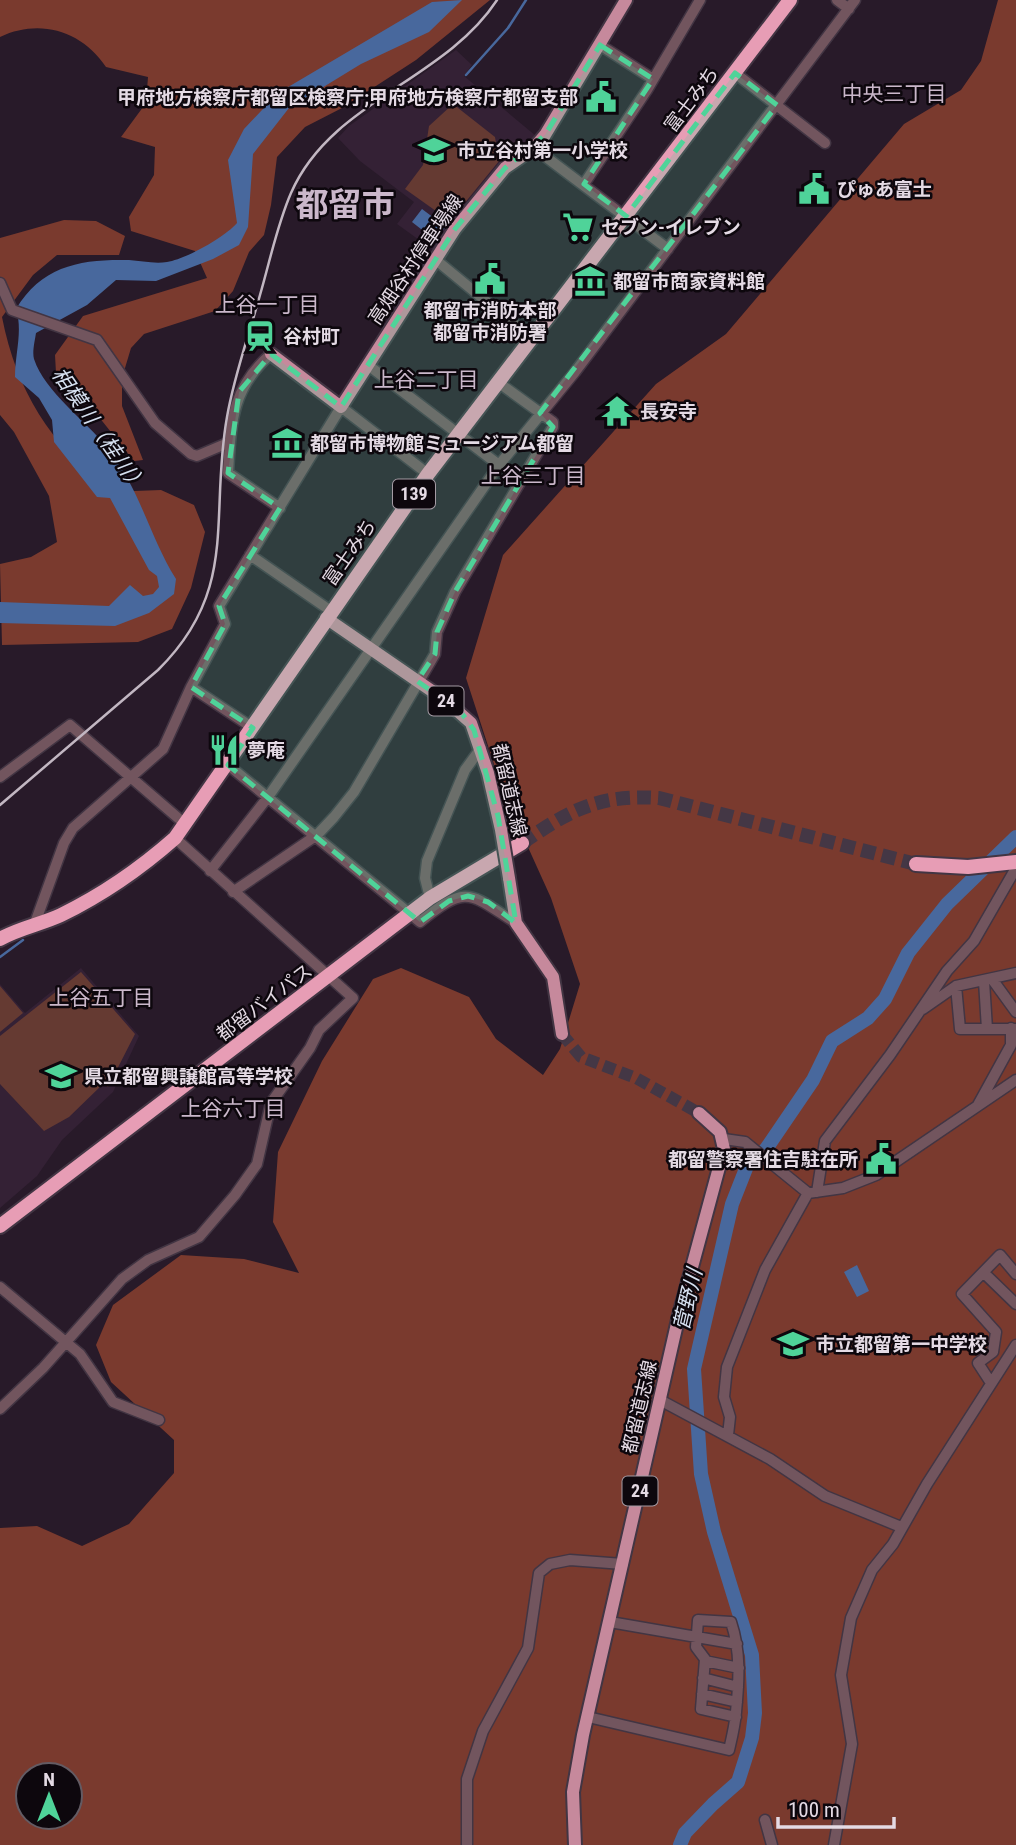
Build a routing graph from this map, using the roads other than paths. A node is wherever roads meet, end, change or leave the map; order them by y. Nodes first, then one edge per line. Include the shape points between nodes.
1 (626, 0) edge
2 (700, 0) edge
3 (790, 0) edge
4 (837, 0) edge
5 (852, 4) edge
6 (600, 45) junction
7 (735, 73) junction
8 (653, 79) junction
9 (777, 105) junction
10 (825, 143) dead end
11 (534, 148) junction
12 (584, 184) junction
13 (626, 216) junction
14 (668, 248) junction
15 (436, 260) junction
16 (0, 283) edge
17 (532, 339) junction
18 (271, 354) joint
19 (368, 365) junction
20 (499, 383) junction
21 (341, 407) junction
22 (540, 413) junction
23 (458, 433) junction
24 (230, 442) junction
25 (499, 465) junction
26 (428, 474) junction
27 (280, 508) junction
28 (250, 555) junction
29 (328, 615) junction
30 (370, 648) junction
31 (417, 681) junction
32 (191, 687) junction
33 (253, 728) junction
34 (481, 748) junction
35 (228, 765) junction
36 (130, 775) junction
37 (0, 777) edge
38 (268, 797) junction
39 (185, 824) junction
40 (317, 835) junction
41 (175, 838) junction
42 (522, 843) tunnel mouth
43 (1016, 862) edge
44 (916, 864) tunnel mouth
45 (1016, 867) edge
46 (210, 872) junction
47 (233, 892) junction
48 (430, 898) junction
49 (408, 914) junction
50 (35, 923) junction
51 (516, 923) junction
52 (0, 939) edge
53 (1016, 973) edge
54 (331, 976) junction
55 (988, 980) junction
56 (956, 986) junction
57 (923, 1009) junction
58 (1016, 1012) edge
59 (987, 1029) junction
60 (1015, 1029) edge
61 (562, 1034) tunnel mouth
62 (1016, 1080) edge
63 (978, 1105) junction
64 (699, 1113) tunnel mouth
65 (724, 1139) junction
66 (818, 1192) junction
67 (0, 1226) edge
68 (984, 1273) junction
69 (1016, 1273) edge
70 (0, 1287) edge
71 (1016, 1304) edge
72 (66, 1342) junction
73 (1016, 1345) edge
74 (991, 1383) junction
75 (660, 1400) junction
76 (0, 1409) edge
77 (159, 1420) dead end
78 (724, 1433) junction
79 (901, 1527) junction
80 (623, 1564) junction
81 (610, 1622) junction
82 (696, 1636) junction
83 (737, 1644) junction
84 (705, 1661) junction
85 (739, 1668) junction
86 (703, 1678) junction
87 (738, 1687) junction
88 (702, 1694) junction
89 (737, 1702) junction
90 (588, 1717) junction
91 (736, 1717) junction
92 (765, 1821) dead end
93 (467, 1845) edge
94 (575, 1845) edge
95 (772, 1845) edge
96 (834, 1845) edge

1 - 6 main road, 高畑谷村停車場線
2 - 8 street
3 - 7 highway, 富士みち / 139
4 - 5 street
5 - 9 street
6 - 8 street
6 - 11 main road, 高畑谷村停車場線
7 - 9 street
7 - 13 highway, 富士みち / 139
8 - 12 street
9 - 10 street
9 - 14 street
11 - 12 street
11 - 15 main road, 高畑谷村停車場線 via 498,175 454,229
12 - 13 street
13 - 14 street
13 - 17 highway, 富士みち / 139
14 - 22 street
15 - 17 street
15 - 19 main road, 高畑谷村停車場線
16 - 24 street via 16,312 97,340 155,423 191,454 197,457
17 - 20 highway, 富士みち / 139
18 - 21 main road
18 - 24 street via 239,391
19 - 21 main road, 高畑谷村停車場線
19 - 23 street
20 - 22 street
20 - 23 highway, 富士みち / 139
21 - 26 street
21 - 27 street
22 - 25 street
22 - 31 street via 553,427 455,592 437,632 435,654
23 - 25 street
23 - 26 highway, 富士みち / 139
24 - 27 street via 228,473
25 - 30 street
26 - 29 highway, 富士みち / 139
27 - 28 street
28 - 29 street
28 - 32 street via 219,606 225,624
29 - 30 main road, 都留道志線 / 24
29 - 33 highway, 富士みち / 139
30 - 31 main road, 都留道志線 / 24
30 - 38 street
31 - 34 main road, 都留道志線 / 24 via 466,717
31 - 40 street via 354,792
32 - 33 street
32 - 36 street via 163,749
33 - 35 highway, 富士みち / 139
34 - 48 street via 465,770 427,861
34 - 51 main road, 都留道志線 / 24, bridge via 501,830
35 - 38 street
35 - 39 highway, 富士みち / 139
36 - 37 street via 70,725
36 - 39 street
36 - 50 street via 73,828
38 - 40 street
38 - 46 street
39 - 41 highway, 富士みち / 139
40 - 47 street
40 - 49 street
41 - 46 street
41 - 50 highway, 富士みち / 139 via 103,891 61,915
42 - 48 highway, 都留バイパス
43 - 44 highway
45 - 57 street via 981,932 947,971
46 - 47 street
47 - 54 street
48 - 49 highway, 都留バイパス
49 - 51 street via 420,922 449,901 468,896 488,902
49 - 54 highway, 都留バイパス
50 - 52 highway, 富士みち / 139
51 - 61 main road, 都留道志線 / 24 via 553,977
53 - 55 street
54 - 67 highway, 都留バイパス
54 - 72 street via 353,998 318,1030 271,1103 257,1164 235,1195 199,1237 148,1260 122,1279
55 - 56 street
55 - 58 street
55 - 59 street
56 - 57 street
56 - 59 street via 960,1029
57 - 66 street via 825,1141
59 - 60 street
60 - 63 street
62 - 63 street
63 - 66 street via 876,1175
64 - 65 main road
65 - 66 street via 745,1142
65 - 75 main road, 都留道志線 / 24
66 - 78 street via 765,1270 734,1345 723,1387 731,1425
68 - 69 street via 1000,1255
68 - 71 street
68 - 74 street via 962,1294 996,1332 993,1352 978,1363
70 - 72 street
72 - 76 street
72 - 77 street via 80,1354 113,1402
73 - 74 street
74 - 79 street
75 - 78 street
75 - 80 main road, 都留道志線 / 24
78 - 79 street via 825,1496
79 - 96 street via 864,1585 846,1636 842,1694 852,1744
80 - 81 main road, 都留道志線 / 24
80 - 93 street via 570,1560 550,1564 539,1573 528,1648 483,1731 467,1779
81 - 82 street
81 - 90 main road, 都留道志線 / 24
82 - 83 street
82 - 83 street via 698,1620 730,1622
82 - 84 street via 696,1647
83 - 85 street
84 - 85 street
84 - 86 street
85 - 87 street
86 - 87 street
86 - 88 street
87 - 89 street
88 - 89 street
88 - 91 street via 701,1709
89 - 91 street
90 - 91 street via 729,1750
90 - 94 main road, 都留道志線 / 24 via 573,1792
92 - 95 street

